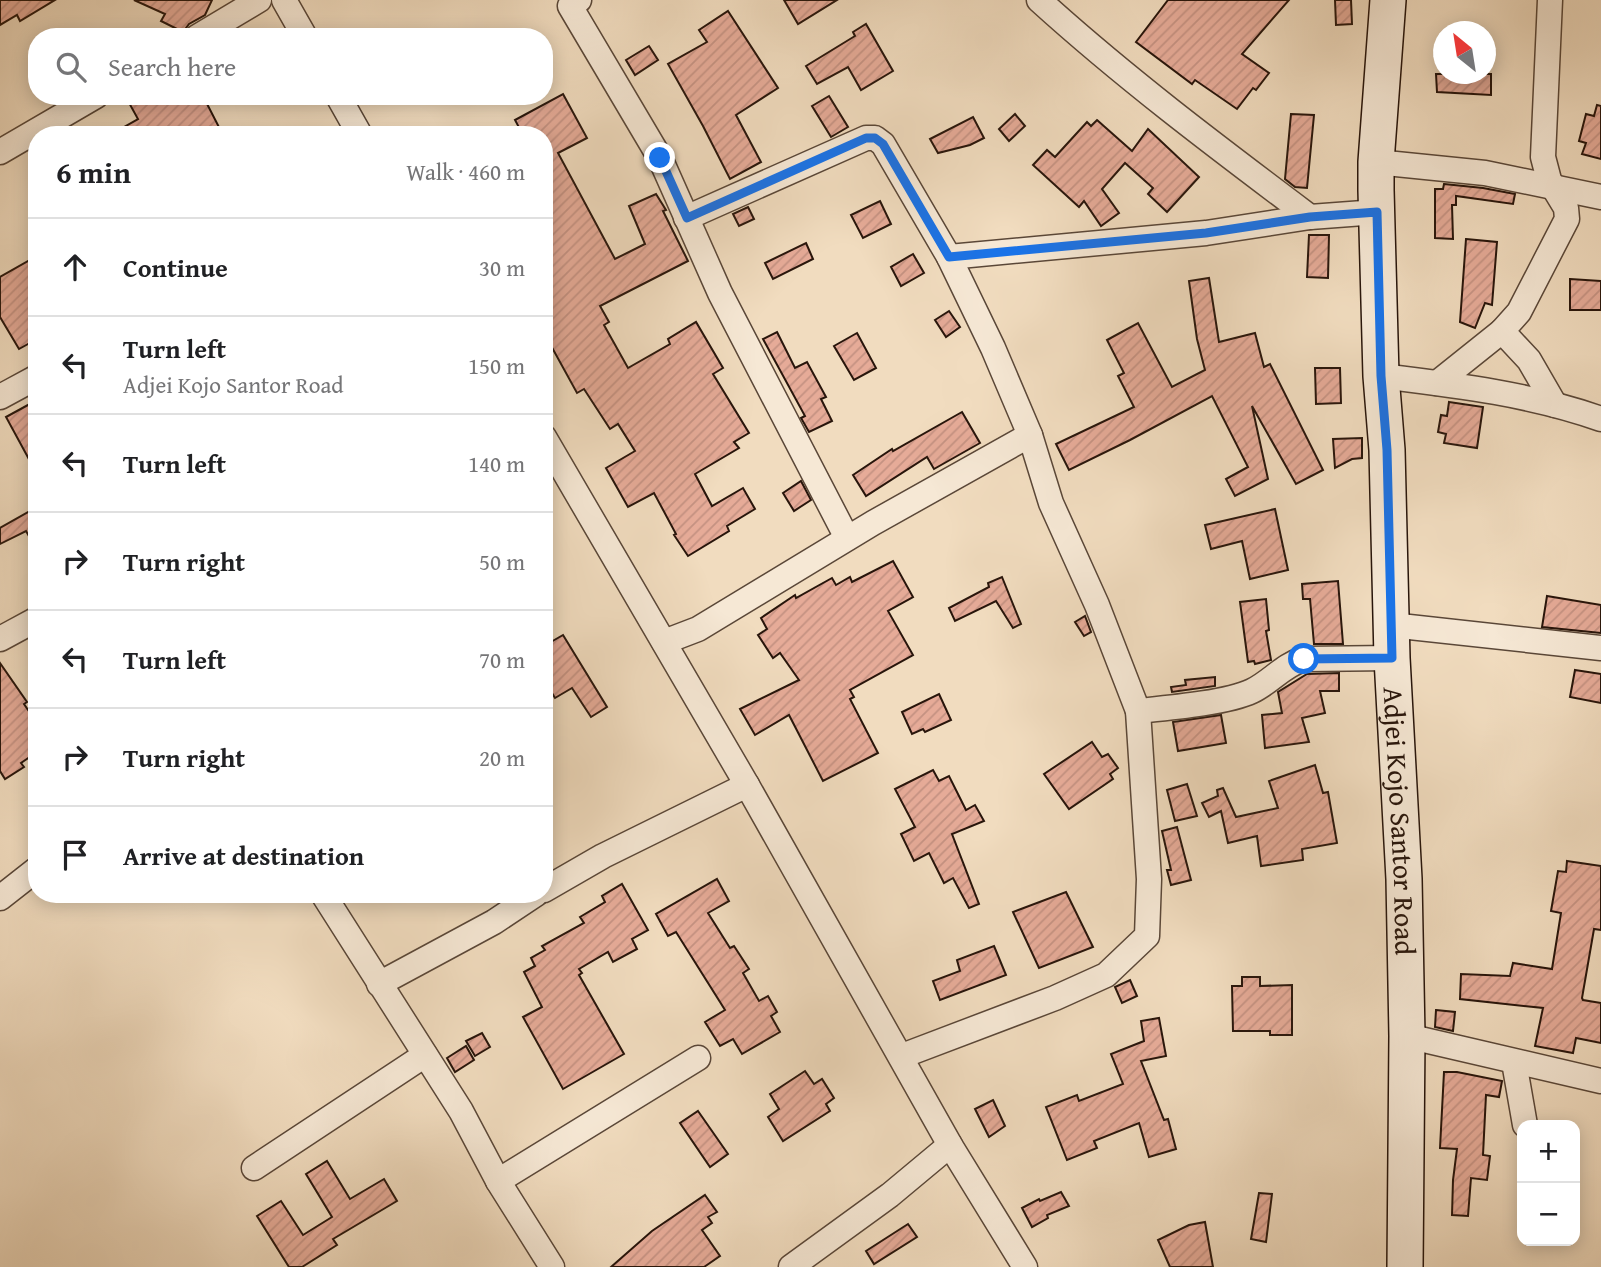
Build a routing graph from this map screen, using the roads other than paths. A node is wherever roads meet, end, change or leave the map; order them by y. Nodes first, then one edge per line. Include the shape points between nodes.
1 (259, 0) edge
2 (284, 0) edge
3 (579, 0) edge
4 (1039, 0) edge
5 (1388, 0) edge
6 (1550, 0) edge
7 (212, 28) edge
8 (300, 28) edge
9 (81, 105) edge
10 (343, 105) edge
11 (45, 126) edge
12 (355, 126) edge
13 (28, 136) edge
14 (0, 152) edge
15 (1376, 162) junction
16 (1555, 188) junction
17 (1601, 197) edge
18 (1377, 212) junction
19 (1310, 217) junction
20 (687, 218) junction
21 (949, 257) junction
22 (1502, 331) junction
23 (1381, 376) junction
24 (28, 382) edge
25 (1437, 383) junction
26 (0, 397) edge
27 (1555, 405) junction
28 (1601, 419) edge
29 (1030, 435) junction
30 (553, 452) edge
31 (847, 538) junction
32 (28, 624) edge
33 (0, 639) edge
34 (1391, 641) junction
35 (664, 642) junction
36 (1601, 649) edge
37 (1138, 711) junction
38 (747, 785) junction
39 (28, 876) edge
40 (553, 885) edge
41 (0, 898) edge
42 (329, 903) edge
43 (522, 903) edge
44 (379, 984) junction
45 (1407, 1036) junction
46 (425, 1055) junction
47 (902, 1056) junction
48 (698, 1058) dead end
49 (1514, 1062) junction
50 (1601, 1081) edge
51 (1524, 1120) edge
52 (950, 1145) junction
53 (254, 1168) dead end
54 (498, 1181) junction
55 (552, 1267) edge
56 (791, 1267) edge
57 (1025, 1267) edge
58 (1405, 1267) edge

1 - 7 street
2 - 8 street
3 - 20 street via 570,6 660,158
4 - 19 street via 1194,131
5 - 15 street, Adjei Kojo Santor Road
6 - 16 street via 1543,157
9 - 11 street
10 - 12 street
13 - 14 street
15 - 16 street via 1485,173
15 - 18 street, Adjei Kojo Santor Road
16 - 17 street
16 - 22 street via 1567,219 1519,312
18 - 19 street
18 - 23 street, Adjei Kojo Santor Road
19 - 21 street via 1206,233
20 - 21 street via 866,138 875,138 883,144
20 - 31 street via 720,293
21 - 29 street
22 - 25 street
22 - 27 street via 1529,360
23 - 25 street
23 - 34 street, Adjei Kojo Santor Road
24 - 26 street
25 - 27 street
27 - 28 street
29 - 31 street
29 - 37 street via 1051,503
30 - 35 street
31 - 35 street via 698,629
32 - 33 street
34 - 36 street
34 - 37 street via 1292,662 1253,691
34 - 45 street, Adjei Kojo Santor Road
35 - 38 street
37 - 47 street via 1149,879 1147,936 1106,975
38 - 40 street
38 - 47 street
39 - 41 street
42 - 44 street
43 - 44 street
44 - 46 street
45 - 49 street
45 - 58 street, Adjei Kojo Santor Road
46 - 53 street
46 - 54 street
47 - 52 street
48 - 54 street
49 - 50 street
49 - 51 street
52 - 56 street
52 - 57 street
54 - 55 street

